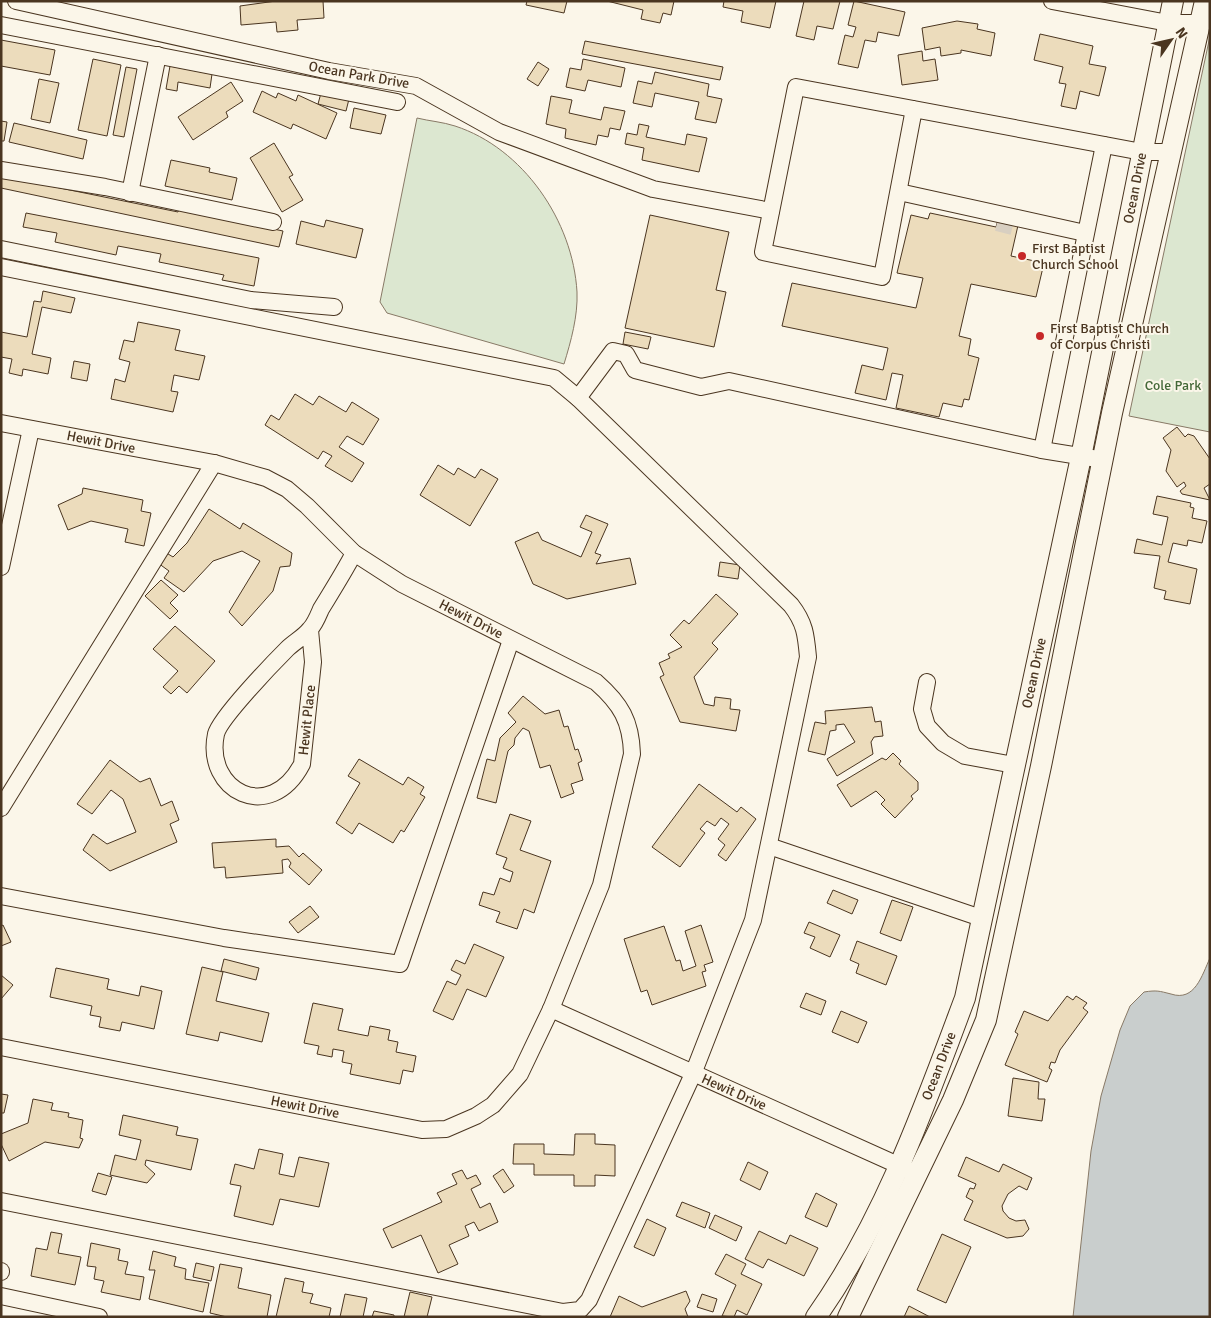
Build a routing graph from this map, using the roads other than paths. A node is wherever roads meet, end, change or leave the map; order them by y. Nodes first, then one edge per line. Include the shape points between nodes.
1 (16, 1) edge
2 (1052, 1) edge
3 (1173, 1) edge
4 (1205, 1) edge
5 (1200, 22) junction
6 (1168, 23) junction
7 (1, 25) edge
8 (158, 55) junction
9 (397, 102) dead end
10 (914, 109) junction
11 (1104, 144) junction
12 (1142, 152) junction
13 (1172, 152) junction
14 (1, 170) edge
15 (899, 192) junction
16 (130, 193) junction
17 (972, 208) junction
18 (771, 212) junction
19 (273, 222) dead end
20 (1039, 223) junction
21 (997, 224) tunnel mouth
22 (1017, 228) tunnel mouth
23 (1085, 233) junction
24 (1, 250) edge
25 (1, 267) edge
26 (334, 307) dead end
27 (578, 398) junction
28 (1, 423) edge
29 (31, 429) junction
30 (1042, 450) junction
31 (1081, 457) junction
32 (1104, 460) junction
33 (214, 463) junction
34 (354, 553) junction
35 (1, 567) edge
36 (310, 630) junction
37 (511, 640) junction
38 (927, 682) dead end
39 (1014, 765) junction
40 (1, 808) edge
41 (769, 846) junction
42 (1, 896) edge
43 (981, 918) junction
44 (551, 1009) junction
45 (1, 1047) edge
46 (692, 1074) junction
47 (899, 1165) junction
48 (918, 1175) junction
49 (1, 1201) edge
50 (1, 1296) edge
51 (99, 1317) edge
52 (816, 1317) edge
53 (848, 1317) edge

1 - 18 street, Ocean Park Drive via 330,71 416,86 499,132 653,189
2 - 6 street
3 - 6 main road, Ocean Drive
4 - 5 main road, Ocean Drive
5 - 6 street
5 - 13 main road, Ocean Drive
6 - 12 main road, Ocean Drive
7 - 8 street
8 - 9 street
8 - 16 street
10 - 11 street
10 - 15 street
10 - 18 street via 796,87
11 - 12 street
11 - 23 street
12 - 13 street
12 - 31 main road, Ocean Drive
13 - 32 main road, Ocean Drive
14 - 16 street
15 - 17 street
15 - 18 street via 882,277 763,252
16 - 19 street
17 - 20 street
17 - 21 street via 984,221
20 - 22 street
20 - 23 street
23 - 30 street
24 - 26 street via 251,300
25 - 27 street via 554,378
27 - 30 street via 613,350 626,354 634,370 700,386 729,381
27 - 41 street via 801,617 808,657
28 - 29 street, Hewit Drive
29 - 33 street, Hewit Drive
29 - 35 street
30 - 31 street
31 - 32 street
31 - 39 main road, Ocean Drive
32 - 48 main road, Ocean Drive via 986,1020
33 - 34 street, Hewit Drive via 266,478 287,489
33 - 40 street
34 - 36 street, Hewit Place
34 - 37 street, Hewit Drive via 402,584
36 - 36 street, Hewit Place via 287,649 216,732 218,769 227,781 252,797 269,796 282,790 296,776 302,764 313,662
37 - 42 street via 400,964 224,938
37 - 44 street, Hewit Drive via 596,682 612,696 631,735 632,754 601,885
38 - 39 street via 922,709 927,726 943,743 965,756
39 - 43 main road, Ocean Drive
41 - 43 street
41 - 46 street via 753,920
43 - 47 main road, Ocean Drive via 964,998
44 - 45 street, Hewit Drive via 510,1088 476,1116 446,1129 422,1130
44 - 46 street, Hewit Drive
46 - 47 street, Hewit Drive
46 - 49 street via 589,1300 580,1310 563,1312
47 - 48 street, Hewit Drive
47 - 52 main road, Ocean Drive via 863,1243
48 - 53 main road, Ocean Drive
50 - 51 street

